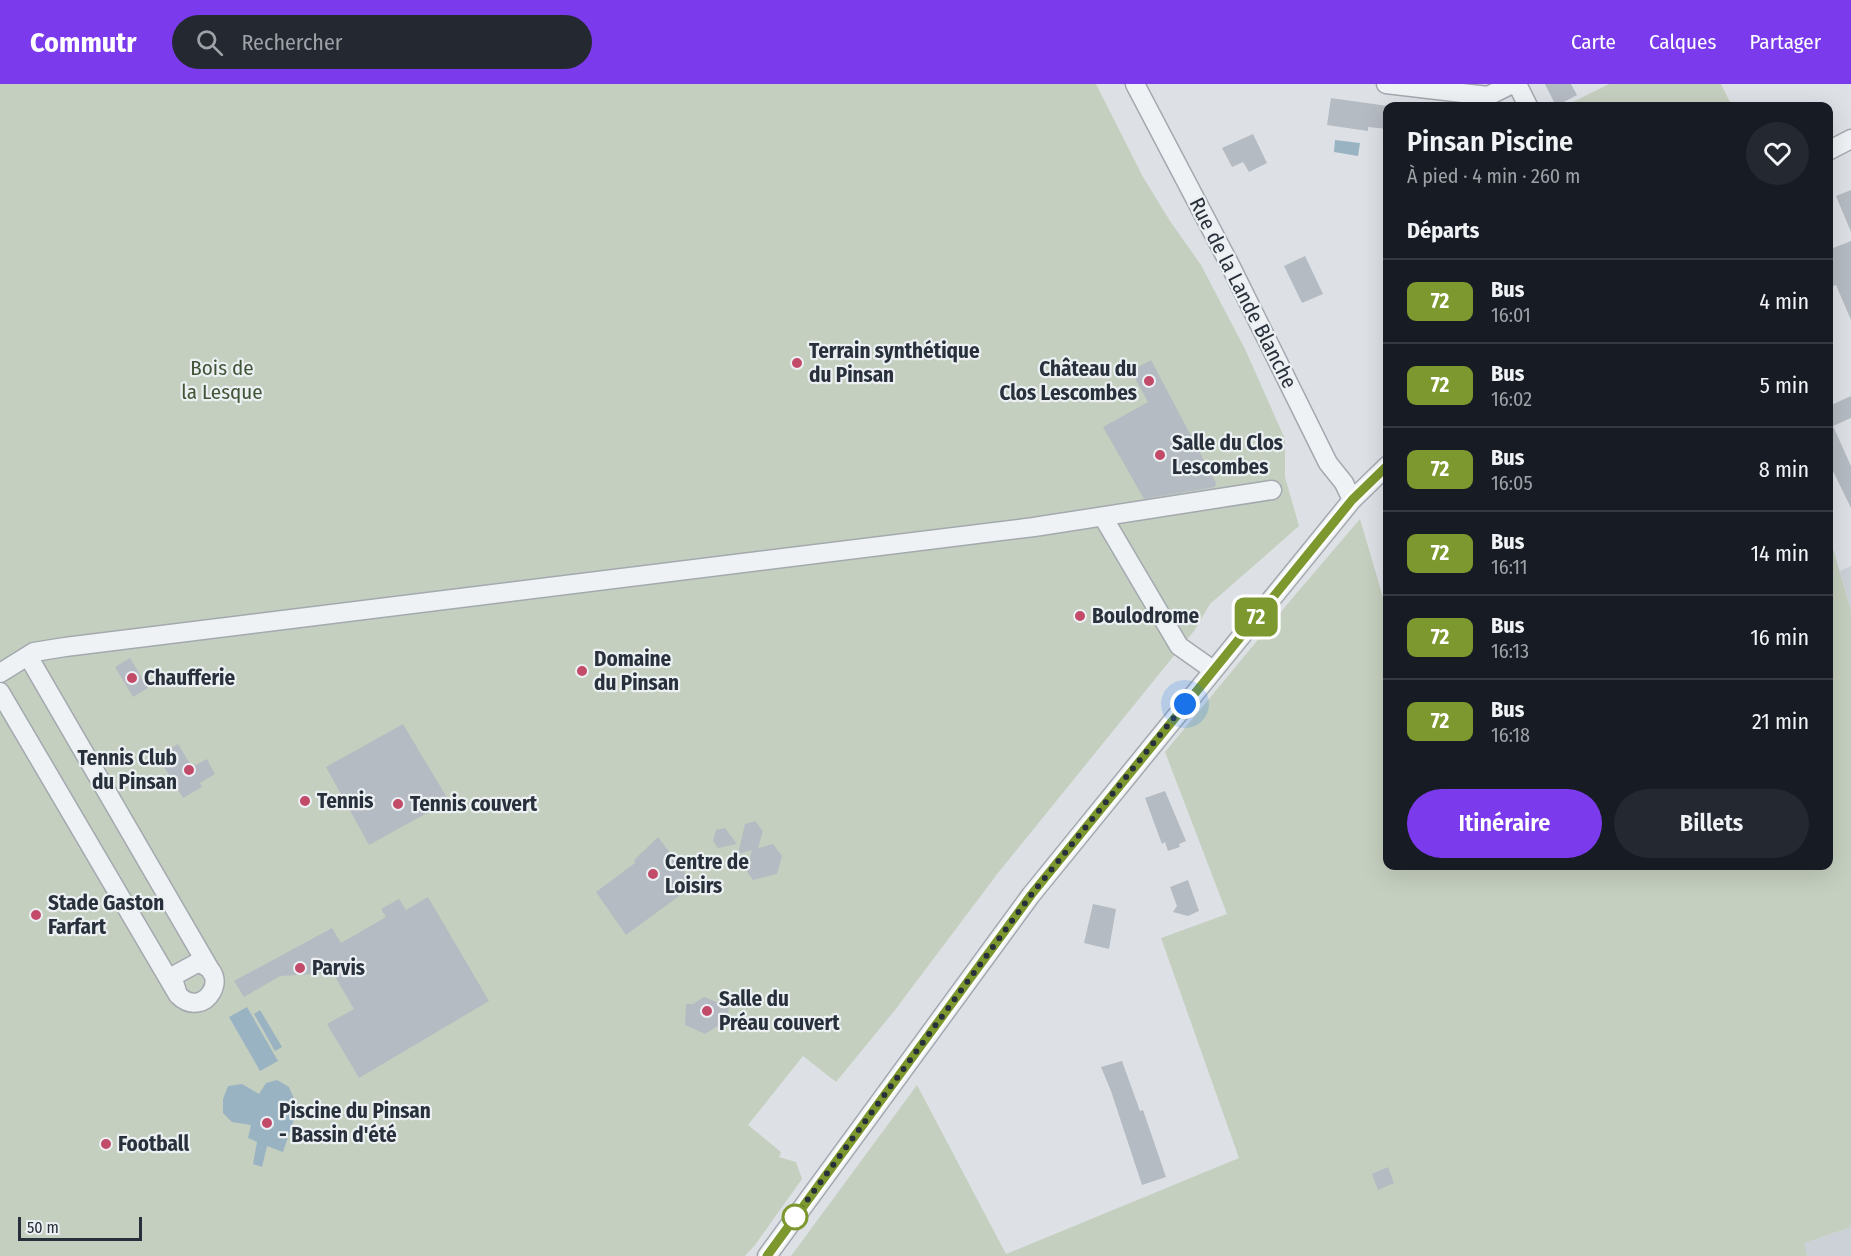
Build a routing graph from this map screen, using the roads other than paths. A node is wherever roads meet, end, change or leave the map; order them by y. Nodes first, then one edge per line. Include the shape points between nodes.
1 (1135, 84) edge
2 (1386, 84) edge
3 (1512, 84) edge
4 (1517, 84) edge
5 (1526, 102) edge
6 (1851, 139) edge
7 (1833, 148) edge
8 (1383, 470) edge
9 (1272, 490) dead end
10 (1352, 500) junction
11 (1103, 517) junction
12 (28, 656) junction
13 (1213, 670) junction
14 (0, 673) edge
15 (0, 692) edge
16 (213, 974) junction
17 (178, 995) junction
18 (766, 1256) edge

1 - 10 street, Rue de la Lande Blanche via 1328,463
2 - 3 street via 1488,96
4 - 5 street
6 - 7 street
8 - 10 street
9 - 11 street
10 - 13 street
11 - 12 street via 64,647
11 - 13 street via 1179,646
12 - 14 street
12 - 16 street
13 - 18 street via 1031,895
15 - 17 street
16 - 17 street via 212,993 195,1004
16 - 17 street via 197,963 181,972 174,982

